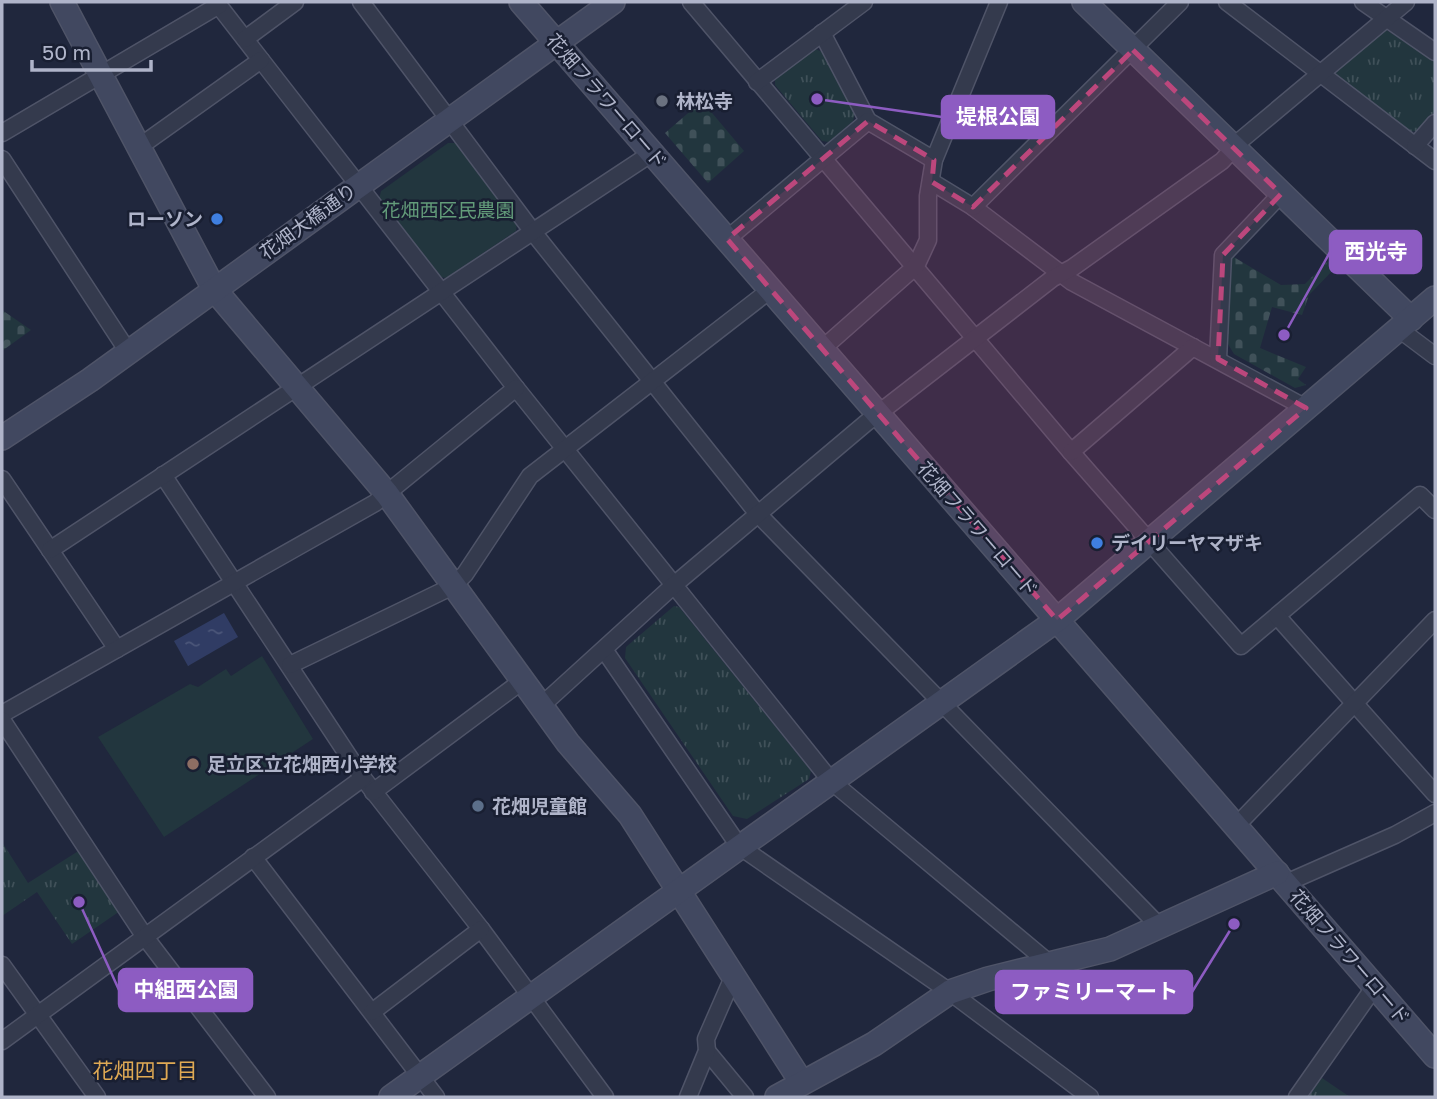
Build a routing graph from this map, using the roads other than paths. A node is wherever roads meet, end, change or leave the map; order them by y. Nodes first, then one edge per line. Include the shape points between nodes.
1 (62, 2) edge
2 (295, 2) edge
3 (361, 2) edge
4 (521, 2) edge
5 (613, 2) edge
6 (691, 2) edge
7 (864, 2) edge
8 (999, 2) edge
9 (1084, 2) edge
10 (1180, 2) edge
11 (1227, 2) edge
12 (1363, 2) edge
13 (1406, 2) edge
14 (218, 3) edge
15 (1386, 19) junction
16 (822, 33) junction
17 (245, 39) junction
18 (556, 42) junction
19 (1133, 50) junction
20 (1435, 52) edge
21 (261, 60) junction
22 (1320, 73) junction
23 (101, 75) junction
24 (757, 82) junction
25 (449, 120) junction
26 (868, 121) junction
27 (1435, 122) edge
28 (2, 133) edge
29 (1416, 146) junction
30 (139, 147) junction
31 (1234, 149) junction
32 (652, 153) junction
33 (2, 159) edge
34 (823, 159) junction
35 (934, 160) junction
36 (1435, 161) edge
37 (932, 182) junction
38 (358, 185) junction
39 (1281, 194) junction
40 (974, 207) junction
41 (533, 232) junction
42 (727, 239) junction
43 (916, 267) junction
44 (1061, 274) junction
45 (214, 289) junction
46 (771, 290) junction
47 (442, 292) junction
48 (1435, 298) edge
49 (1405, 324) junction
50 (975, 338) junction
51 (1193, 346) junction
52 (822, 349) junction
53 (127, 350) junction
54 (1435, 356) edge
55 (1218, 359) junction
56 (652, 380) junction
57 (298, 387) junction
58 (516, 388) junction
59 (1306, 408) junction
60 (878, 413) junction
61 (2, 438) edge
62 (565, 449) junction
63 (1071, 452) junction
64 (163, 475) junction
65 (2, 479) edge
66 (387, 494) junction
67 (1435, 510) edge
68 (758, 514) junction
69 (1150, 542) junction
70 (50, 550) junction
71 (234, 582) junction
72 (674, 585) junction
73 (453, 586) junction
74 (1277, 616) junction
75 (1057, 620) junction
76 (1435, 620) edge
77 (117, 649) junction
78 (605, 651) junction
79 (290, 665) junction
80 (522, 681) junction
81 (942, 703) junction
82 (1354, 704) junction
83 (541, 706) junction
84 (2, 714) edge
85 (2, 720) edge
86 (363, 778) junction
87 (831, 781) junction
88 (373, 792) junction
89 (1435, 794) edge
90 (1435, 813) edge
91 (1236, 827) junction
92 (739, 846) junction
93 (253, 857) junction
94 (1281, 878) junction
95 (679, 889) junction
96 (1161, 928) junction
97 (481, 929) junction
98 (145, 937) junction
99 (1049, 963) junction
100 (2, 965) edge
101 (734, 975) junction
102 (1375, 986) junction
103 (950, 992) junction
104 (530, 997) junction
105 (372, 1012) junction
106 (36, 1016) junction
107 (2, 1041) edge
108 (707, 1051) junction
109 (1435, 1056) edge
110 (420, 1076) junction
111 (802, 1083) junction
112 (97, 1097) edge
113 (267, 1097) edge
114 (391, 1097) edge
115 (436, 1097) edge
116 (605, 1097) edge
117 (688, 1097) edge
118 (745, 1097) edge
119 (777, 1097) edge
120 (1090, 1097) edge
121 (1297, 1097) edge

1 - 23 street
2 - 17 street
3 - 25 street
4 - 18 street, 花畑フラワーロード
5 - 18 street, 花畑大橋通り
6 - 24 street
7 - 16 street
8 - 35 street
9 - 19 street
10 - 19 street
11 - 22 street
12 - 15 street
13 - 15 street
14 - 17 street
14 - 23 street
15 - 20 street
15 - 22 street
16 - 24 street
16 - 26 street
17 - 21 street
18 - 25 street, 花畑大橋通り
18 - 32 street, 花畑フラワーロード
19 - 31 street
19 - 40 street
21 - 30 street
21 - 38 street
22 - 29 street
22 - 31 street
23 - 28 street
23 - 30 street
24 - 34 street
25 - 38 street, 花畑大橋通り
25 - 41 street
26 - 34 street
26 - 35 street
27 - 29 street
29 - 36 street
30 - 45 street
31 - 39 street
31 - 44 street
32 - 41 street
32 - 42 street, 花畑フラワーロード
33 - 53 street
34 - 42 street
34 - 43 street
35 - 37 street
37 - 40 street
37 - 43 street via 928,240
38 - 45 street, 花畑大橋通り
38 - 47 street
39 - 49 street
39 - 55 street via 1223,255
40 - 44 street
41 - 47 street
41 - 56 street
42 - 46 street, 花畑フラワーロード
43 - 50 street
43 - 52 street
44 - 50 street
44 - 51 street
45 - 53 street, 花畑大橋通り
45 - 57 street
46 - 52 street, 花畑フラワーロード
46 - 56 street
47 - 57 street
47 - 58 street
48 - 49 street
49 - 54 street
49 - 59 street
50 - 60 street
50 - 63 street
51 - 55 street
51 - 63 street
52 - 60 street, 花畑フラワーロード
53 - 61 street, 花畑大橋通り
55 - 59 street
56 - 62 street
56 - 68 street
57 - 64 street
57 - 66 street
58 - 62 street
58 - 66 street
59 - 69 street
60 - 68 street
60 - 75 street, 花畑フラワーロード
62 - 72 street
62 - 73 street via 530,476 466,574
63 - 69 street
64 - 70 street
64 - 71 street
65 - 70 street
66 - 71 street
66 - 73 street
67 - 74 street via 1420,495
68 - 72 street
68 - 81 street
69 - 74 street via 1241,646
69 - 75 street
70 - 77 street
71 - 77 street
71 - 79 street
72 - 78 street
72 - 87 street
73 - 79 street
73 - 80 street
74 - 82 street
75 - 81 street
75 - 91 street, 花畑フラワーロード
76 - 82 street
77 - 84 street
78 - 83 street
78 - 92 street
79 - 86 street
80 - 83 street
80 - 88 street
81 - 87 street
81 - 96 street
82 - 89 street
82 - 91 street
83 - 95 street via 623,805
85 - 98 street
86 - 88 street
86 - 93 street
87 - 92 street
87 - 99 street
88 - 97 street
90 - 94 street via 1395,835
91 - 94 street, 花畑フラワーロード
92 - 95 street
92 - 103 street
93 - 98 street
93 - 105 street
94 - 96 street
94 - 102 street, 花畑フラワーロード
95 - 101 street
95 - 104 street
96 - 99 street via 1110,949
97 - 104 street
97 - 105 street
98 - 106 street
98 - 113 street
99 - 103 street
100 - 106 street
101 - 108 street via 706,1039
101 - 111 street
102 - 109 street, 花畑フラワーロード
102 - 121 street
103 - 111 street via 874,1044
103 - 120 street
104 - 110 street
104 - 116 street
105 - 110 street
106 - 107 street
106 - 112 street
108 - 117 street
108 - 118 street
110 - 114 street
110 - 115 street
111 - 119 street

